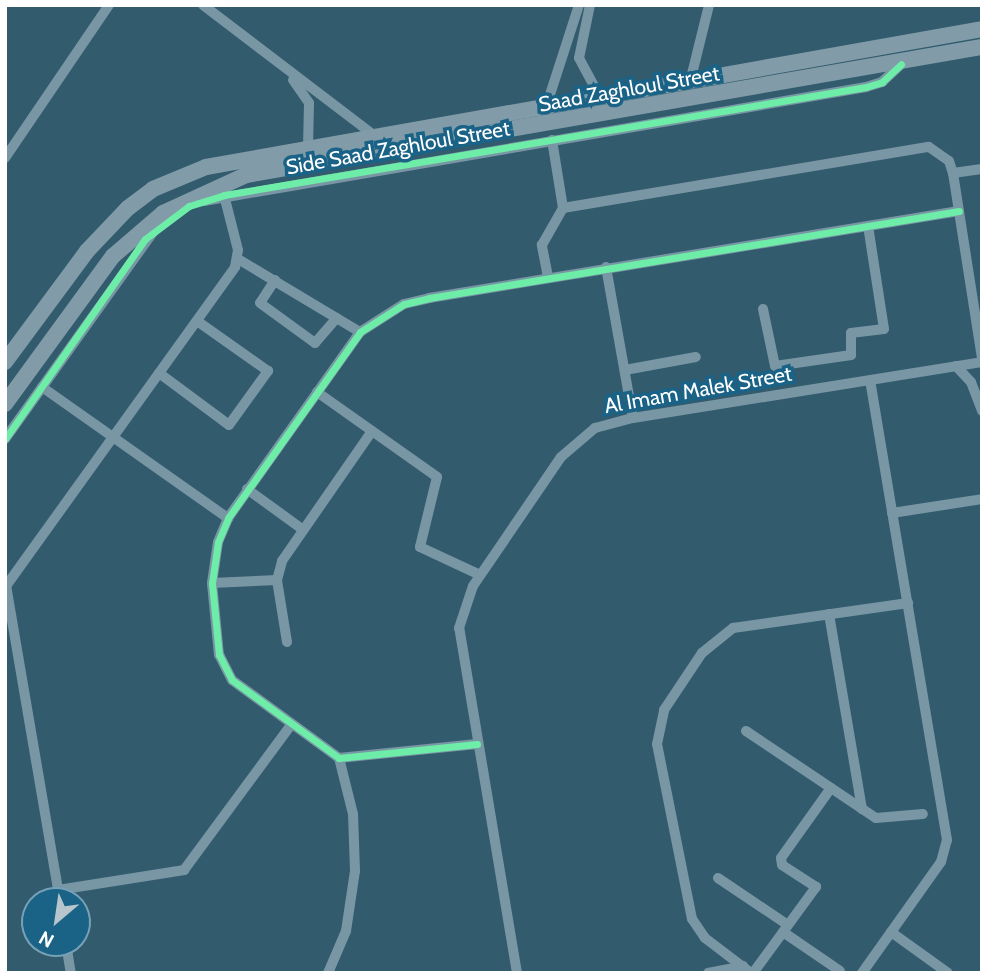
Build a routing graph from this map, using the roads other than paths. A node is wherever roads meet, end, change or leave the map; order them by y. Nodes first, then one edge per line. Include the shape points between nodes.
1 (109, 5) edge
2 (192, 5) edge
3 (203, 5) edge
4 (579, 5) edge
5 (590, 5) edge
6 (709, 5) edge
7 (982, 29) edge
8 (982, 47) edge
9 (901, 64) junction
10 (690, 82) junction
11 (601, 99) junction
12 (545, 107) junction
13 (464, 130) junction
14 (375, 136) junction
15 (552, 140) junction
16 (308, 147) junction
17 (5, 158) edge
18 (982, 169) edge
19 (953, 173) junction
20 (224, 195) junction
21 (563, 208) junction
22 (959, 211) junction
23 (868, 226) junction
24 (238, 259) junction
25 (607, 267) junction
26 (548, 277) junction
27 (275, 281) junction
28 (763, 309) dead end
29 (337, 318) junction
30 (197, 321) junction
31 (360, 332) junction
32 (696, 357) dead end
33 (982, 360) edge
34 (5, 362) edge
35 (956, 366) junction
36 (625, 370) junction
37 (159, 373) junction
38 (870, 380) junction
39 (43, 387) junction
40 (317, 392) junction
41 (981, 403) edge
42 (5, 404) edge
43 (633, 418) junction
44 (372, 431) junction
45 (114, 437) junction
46 (5, 439) edge
47 (247, 489) junction
48 (982, 499) edge
49 (892, 513) junction
50 (229, 517) junction
51 (302, 529) junction
52 (480, 575) junction
53 (277, 580) junction
54 (212, 583) junction
55 (908, 603) junction
56 (829, 614) junction
57 (287, 642) dead end
58 (290, 726) junction
59 (746, 731) dead end
60 (477, 744) junction
61 (339, 758) junction
62 (831, 788) junction
63 (862, 809) junction
64 (923, 814) dead end
65 (718, 878) dead end
66 (57, 887) edge
67 (91, 889) edge
68 (785, 928) junction
69 (891, 932) junction
70 (749, 971) edge
71 (840, 971) dead end
72 (328, 973) edge
73 (517, 973) edge
74 (708, 973) edge
75 (862, 973) edge
76 (948, 973) edge

1 - 17 street
2 - 16 street via 296,82 311,114
3 - 14 street
4 - 12 street
5 - 11 street via 579,58
6 - 10 street
7 - 10 main road, Saad Zaghloul Street
8 - 9 main road, Saad Zaghloul Street
9 - 13 main road, Saad Zaghloul Street
9 - 15 street, Side Saad Zaghloul Street via 875,85
10 - 11 main road, Saad Zaghloul Street
11 - 12 main road, Saad Zaghloul Street
12 - 13 main road, Saad Zaghloul Street
13 - 14 main road, Saad Zaghloul Street
13 - 42 main road, Saad Zaghloul Street via 246,175 192,197 113,256
14 - 16 main road, Saad Zaghloul Street
15 - 20 street, Side Saad Zaghloul Street
15 - 21 street
16 - 34 main road, Saad Zaghloul Street via 206,167 153,189 86,251
18 - 19 street
19 - 21 street via 941,152 917,147
19 - 22 street
20 - 24 street
20 - 39 street, Side Saad Zaghloul Street via 173,215 145,239
21 - 26 street via 542,245
22 - 23 street
22 - 33 street
23 - 25 street
23 - 28 street via 884,329 851,333 851,355 775,366
24 - 27 street
24 - 30 street
25 - 26 street
25 - 36 street
26 - 31 street via 404,304
27 - 29 street
27 - 29 street via 260,303 315,342
29 - 31 street
30 - 37 street
30 - 37 street via 268,371 243,407 229,425
31 - 40 street
32 - 36 street
33 - 35 street, Al Imam Malek Street
35 - 38 street, Al Imam Malek Street
35 - 41 street
36 - 43 street
37 - 45 street
38 - 43 street, Al Imam Malek Street
38 - 49 street
39 - 45 street
39 - 46 street, Side Saad Zaghloul Street
40 - 44 street
40 - 47 street
43 - 52 street, Al Imam Malek Street via 595,428 571,446
44 - 51 street
44 - 52 street via 439,480 420,547
45 - 50 street
45 - 66 street via 13,571 5,590
47 - 50 street
47 - 51 street
48 - 49 street
49 - 55 street
50 - 54 street via 218,542
51 - 53 street via 282,561
52 - 60 street, Al Imam Malek Street via 459,628
53 - 54 street
53 - 57 street
54 - 58 street via 219,655 226,672
55 - 56 street
55 - 69 street via 947,840 941,862
56 - 63 street
56 - 70 street via 721,634 702,653 659,721 657,744 692,919 705,938
58 - 61 street
58 - 67 street via 184,870
59 - 62 street
60 - 61 street
60 - 73 street, Al Imam Malek Street
61 - 72 street via 352,814 355,871 346,931
62 - 63 street
62 - 68 street via 781,858 782,865 816,887
63 - 64 street via 876,818
65 - 68 street
68 - 70 street
68 - 71 street
69 - 75 street
69 - 76 street
70 - 74 street

